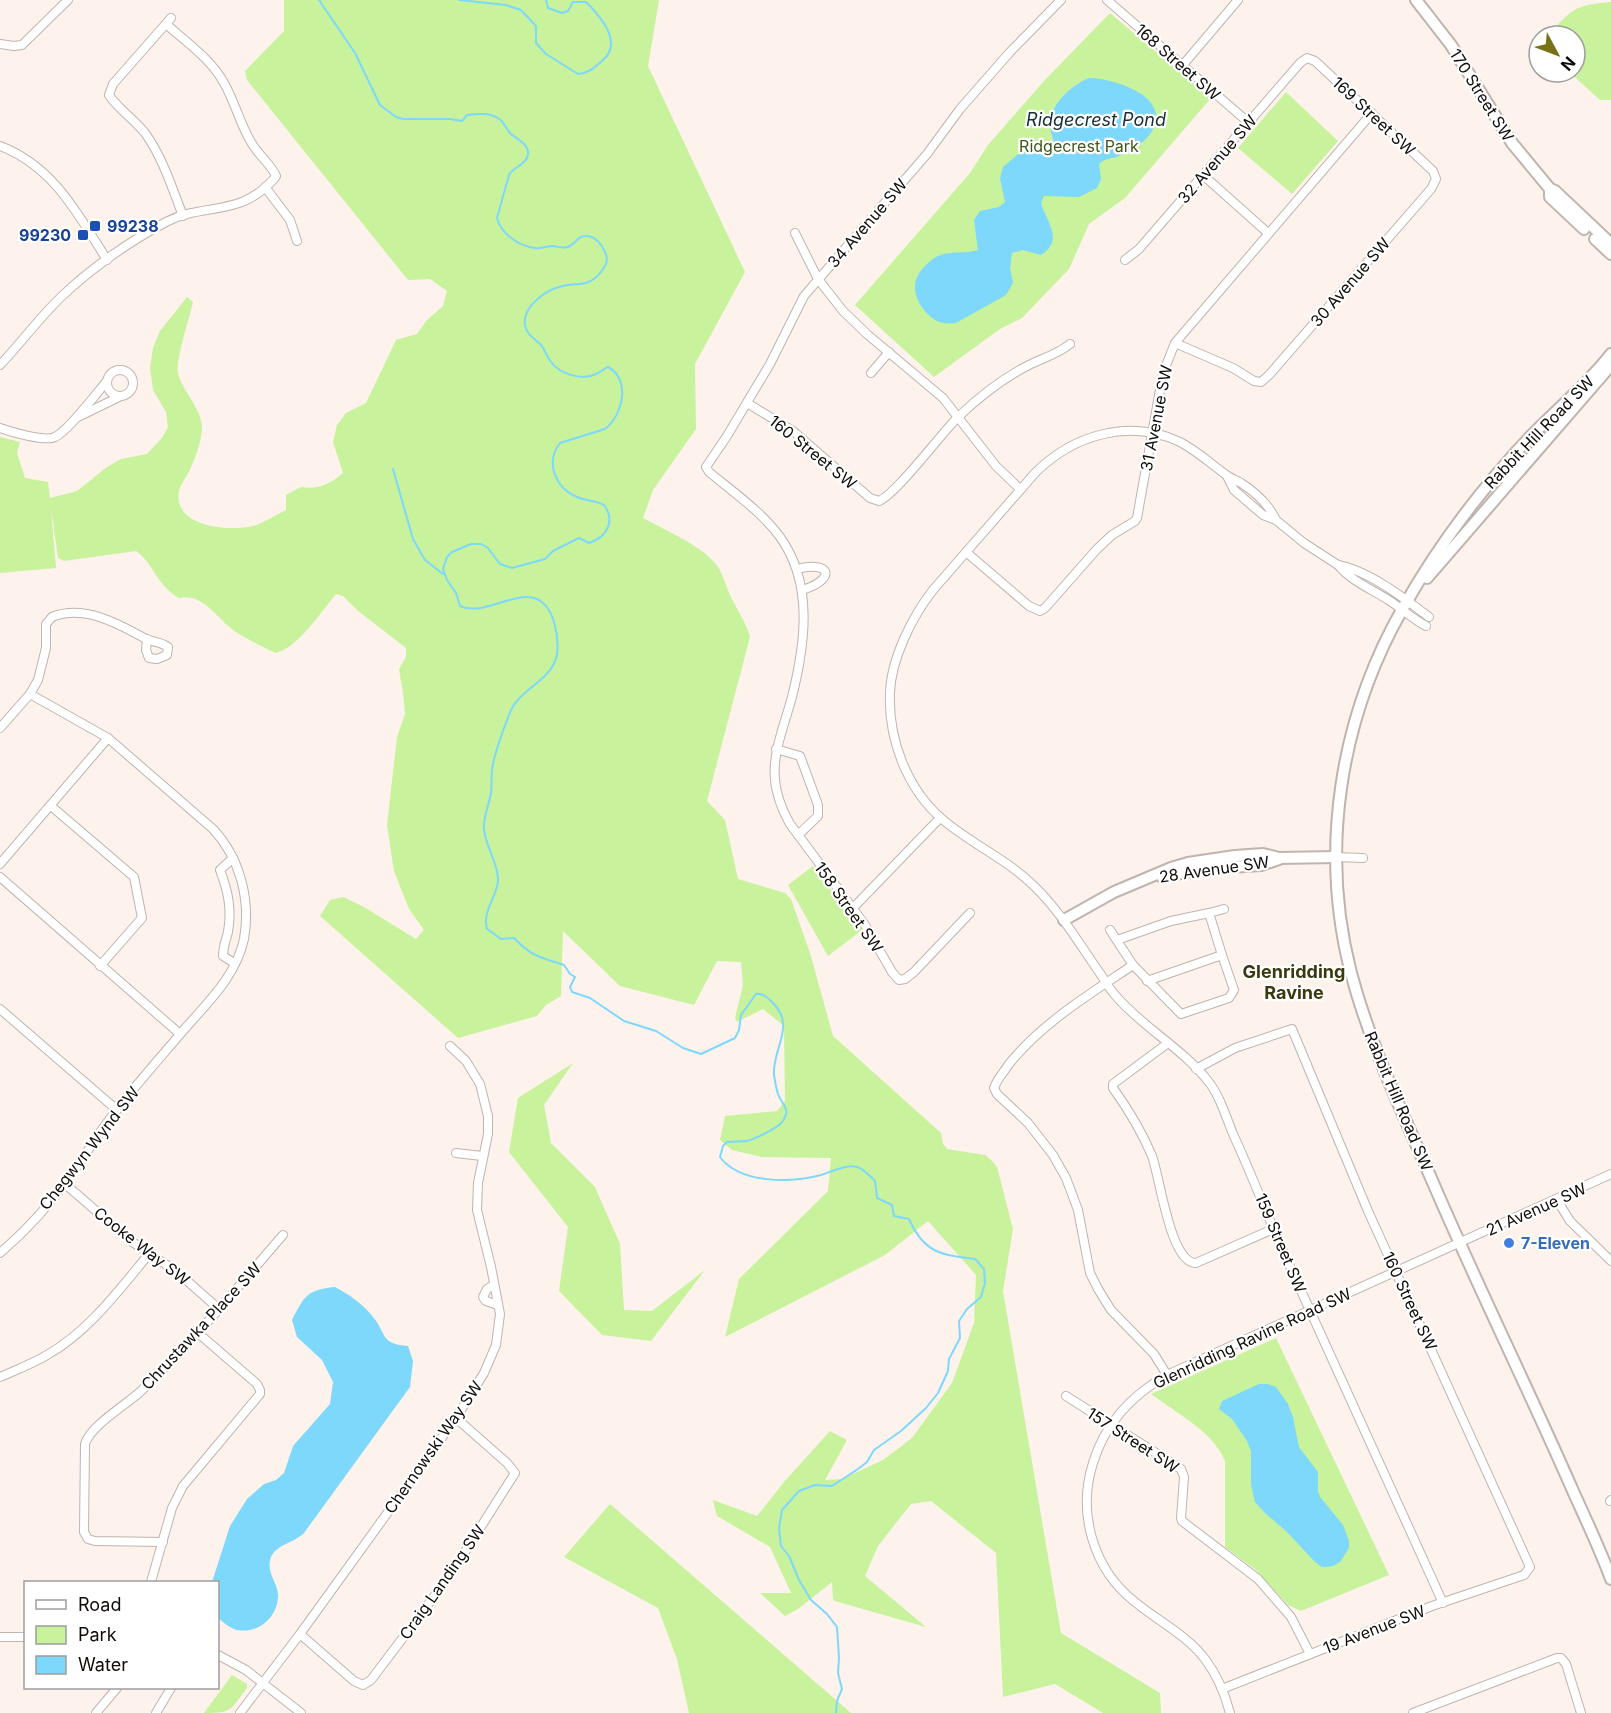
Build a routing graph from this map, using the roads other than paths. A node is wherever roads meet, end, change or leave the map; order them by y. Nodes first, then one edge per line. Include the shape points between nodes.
1 (68, 0) edge
2 (1060, 0) edge
3 (1107, 0) edge
4 (1238, 0) edge
5 (1416, 0) edge
6 (0, 44) edge
7 (1307, 58) joint
8 (1182, 66) junction
9 (1372, 113) junction
10 (1248, 123) junction
11 (0, 146) edge
12 (1203, 175) junction
13 (1436, 179) joint
14 (265, 187) junction
15 (1550, 189) junction
16 (183, 216) junction
17 (795, 233) dead end
18 (1268, 233) junction
19 (297, 241) dead end
20 (1611, 244) edge
21 (1611, 254) edge
22 (107, 260) junction
23 (1125, 260) dead end
24 (818, 279) junction
25 (1175, 343) junction
26 (1070, 344) dead end
27 (889, 352) junction
28 (1611, 354) edge
29 (0, 365) edge
30 (1609, 369) edge
31 (871, 373) dead end
32 (107, 381) junction
33 (119, 397) junction
34 (747, 403) junction
35 (958, 416) junction
36 (74, 419) junction
37 (0, 428) edge
38 (1152, 433) junction
39 (1517, 451) junction
40 (706, 469) joint
41 (1020, 489) junction
42 (1467, 531) junction
43 (966, 552) junction
44 (797, 569) junction
45 (802, 590) junction
46 (1404, 605) junction
47 (1429, 616) dead end
48 (1426, 626) dead end
49 (147, 639) dead end
50 (30, 694) junction
51 (0, 728) edge
52 (108, 738) junction
53 (776, 749) junction
54 (51, 806) junction
55 (940, 818) junction
56 (798, 835) junction
57 (1336, 857) junction
58 (233, 858) junction
59 (1363, 858) dead end
60 (0, 864) edge
61 (0, 877) edge
62 (853, 908) junction
63 (1224, 909) dead end
64 (970, 913) dead end
65 (1209, 913) junction
66 (1064, 920) junction
67 (1110, 930) dead end
68 (1117, 940) junction
69 (1222, 955) junction
70 (234, 963) junction
71 (100, 966) junction
72 (1133, 966) junction
73 (1147, 981) junction
74 (1107, 983) junction
75 (0, 1009) edge
76 (180, 1034) junction
77 (1168, 1044) junction
78 (450, 1046) dead end
79 (1196, 1069) junction
80 (117, 1110) junction
81 (456, 1153) dead end
82 (482, 1156) junction
83 (1611, 1174) edge
84 (64, 1184) junction
85 (1557, 1200) junction
86 (1273, 1228) junction
87 (283, 1235) dead end
88 (1460, 1243) junction
89 (0, 1253) edge
90 (149, 1254) junction
91 (1611, 1261) edge
92 (1396, 1272) junction
93 (494, 1285) junction
94 (498, 1305) junction
95 (219, 1309) junction
96 (1311, 1310) junction
97 (198, 1333) junction
98 (1167, 1375) junction
99 (0, 1377) edge
100 (1066, 1396) dead end
101 (456, 1418) junction
102 (1111, 1425) junction
103 (163, 1542) junction
104 (1527, 1572) joint
105 (1611, 1579) edge
106 (151, 1581) edge
107 (1443, 1603) junction
108 (300, 1634) junction
109 (0, 1637) edge
110 (24, 1637) edge
111 (1310, 1654) junction
112 (219, 1655) edge
113 (264, 1683) junction
114 (116, 1689) edge
115 (170, 1689) edge
116 (1222, 1689) junction
117 (96, 1713) edge
118 (156, 1713) edge
119 (240, 1713) edge
120 (301, 1713) edge
121 (1230, 1713) edge
122 (1413, 1713) edge
123 (1581, 1713) edge

1 - 6 street via 22,45
2 - 24 street, 34 Avenue SW via 955,115 927,154
3 - 8 street, 168 Street SW
4 - 8 street
5 - 15 main road, 170 Street SW via 1450,45 1512,143
7 - 9 street, 169 Street SW
7 - 10 street, 32 Avenue SW
8 - 10 street, 168 Street SW
9 - 13 street, 169 Street SW via 1433,171
9 - 18 street, 31 Avenue SW
10 - 12 street, 32 Avenue SW
11 - 22 street via 23,156 50,178
12 - 18 street
12 - 23 street, 32 Avenue SW
13 - 25 street, 30 Avenue SW via 1261,382
14 - 16 street via 230,207
14 - 16 street via 275,173 251,142 224,83 169,21 113,84 109,95 150,141
14 - 19 street via 290,220
15 - 20 main road, 170 Street SW
15 - 21 main road, 170 Street SW via 1550,197
16 - 22 street via 157,227
17 - 24 street
18 - 25 street, 31 Avenue SW
22 - 29 street via 60,298
24 - 27 street via 856,324
24 - 34 street, 34 Avenue SW via 800,303
25 - 38 street, 31 Avenue SW via 1163,373
26 - 35 street via 1014,373
27 - 31 street
27 - 35 street
28 - 39 main road, Rabbit Hill Road SW
30 - 42 main road, Rabbit Hill Road SW
32 - 33 street via 110,392
32 - 33 street via 118,370 130,375 132,387 128,394
32 - 36 street
33 - 36 street
34 - 35 street, 160 Street SW via 793,431 870,498 879,501
34 - 40 street, 34 Avenue SW
35 - 41 street via 996,466
36 - 37 street via 60,434 50,438
38 - 41 street, 159 Street SW via 1120,431 1076,443 1049,460
38 - 43 street, 31 Avenue SW via 1137,518 1103,543 1045,608 1040,611 1029,606
38 - 46 street, 159 Street SW via 1194,450 1241,483 1304,543 1338,565 1353,568
39 - 42 main road via 1520,459
39 - 46 main road, Rabbit Hill Road SW via 1464,514
40 - 44 street, 158 Street SW via 767,522
41 - 43 street, 159 Street SW
42 - 46 main road, Rabbit Hill Road SW
43 - 55 street, 159 Street SW via 911,623 890,692 893,727 902,760 917,790
44 - 45 street, 158 Street SW
44 - 45 street via 813,565 825,571 822,582
45 - 53 street, 158 Street SW via 804,614 797,671
46 - 47 street
46 - 48 street
46 - 57 main road, Rabbit Hill Road SW via 1371,672 1356,718 1341,785
49 - 50 street via 104,618 55,616 48,620 44,660
50 - 51 street
50 - 52 street, Chegwyn Wynd SW
52 - 54 street
52 - 58 street, Chegwyn Wynd SW via 213,829
53 - 56 street, 158 Street SW via 775,788 781,810
53 - 56 street via 800,756 818,805 818,816
54 - 60 street
54 - 71 street via 134,877 142,918
55 - 62 street
55 - 66 street, 159 Street SW via 1032,883
56 - 62 street, 158 Street SW
57 - 59 street
57 - 66 main road, 28 Avenue SW via 1279,858 1263,854 1171,868 1114,892
57 - 88 main road, Rabbit Hill Road SW via 1347,954 1369,1031
58 - 70 street, Chegwyn Wynd SW via 245,903 243,941
58 - 70 street via 220,870 230,908 223,956
61 - 71 street
62 - 64 street, 158 Street SW via 899,980 914,972
63 - 65 street
65 - 68 street
65 - 69 street
66 - 74 street, 159 Street SW
67 - 68 street
68 - 72 street
69 - 73 street
69 - 73 street via 1234,990 1229,998 1181,1014
70 - 76 street, Chegwyn Wynd SW via 229,977
71 - 76 street
72 - 73 street
72 - 74 street
74 - 77 street, 159 Street SW via 1124,1005
74 - 98 street via 1036,1035 997,1080 995,1091 1053,1155 1078,1210 1094,1281 1111,1310 1154,1354
75 - 80 street
76 - 80 street, Chegwyn Wynd SW
77 - 79 street, 159 Street SW
77 - 86 street via 1113,1084 1113,1088 1152,1157 1172,1233 1183,1255 1192,1263 1202,1261
78 - 82 street, Chernowski Way SW via 466,1061 485,1100 488,1134
79 - 86 street, 159 Street SW via 1214,1091
79 - 92 street, 160 Street SW via 1235,1048 1292,1029
80 - 84 street, Chegwyn Wynd SW
81 - 82 street
82 - 93 street, Chernowski Way SW via 477,1210
83 - 85 street, 21 Avenue SW
84 - 89 street, Chegwyn Wynd SW
84 - 90 street, Cooke Way SW
85 - 88 street, 21 Avenue SW
85 - 91 street via 1570,1221
86 - 96 street, 159 Street SW
87 - 95 street, Chrustawka Place SW
88 - 92 street, Glenridding Ravine Road SW
88 - 105 main road, Rabbit Hill Road SW
90 - 95 street, Cooke Way SW via 177,1272
90 - 99 street via 110,1300 72,1336 48,1355
92 - 96 street, Glenridding Ravine Road SW
92 - 104 street, 160 Street SW via 1529,1562
93 - 94 street, Chernowski Way SW
93 - 94 street via 483,1298
94 - 101 street, Chernowski Way SW via 496,1345
95 - 97 street, Chrustawka Place SW
96 - 98 street, Glenridding Ravine Road SW
96 - 107 street, 159 Street SW
97 - 103 street via 257,1384 260,1394 183,1486
97 - 103 street, Chrustawka Place SW via 137,1395 93,1430 85,1444 84,1532 88,1539
98 - 102 street, Glenridding Ravine Road SW via 1137,1394
100 - 102 street, 157 Street SW
101 - 108 street, Chernowski Way SW
101 - 108 street, Craig Landing SW via 515,1473 451,1574 367,1684 359,1685
102 - 111 street, 157 Street SW via 1181,1470 1182,1521 1258,1579 1291,1617
102 - 116 street, Glenridding Ravine Road SW via 1095,1456 1087,1492 1089,1529 1101,1562 1125,1594 1198,1650
103 - 106 street
104 - 107 street, 19 Avenue SW
107 - 111 street, 19 Avenue SW
108 - 113 street, Chernowski Way SW
109 - 110 street
111 - 116 street, 19 Avenue SW
112 - 113 street
113 - 119 street, Chernowski Way SW
113 - 120 street
114 - 117 street
115 - 118 street
116 - 121 street, Glenridding Ravine Road SW
122 - 123 street via 1554,1658 1561,1658 1566,1664

